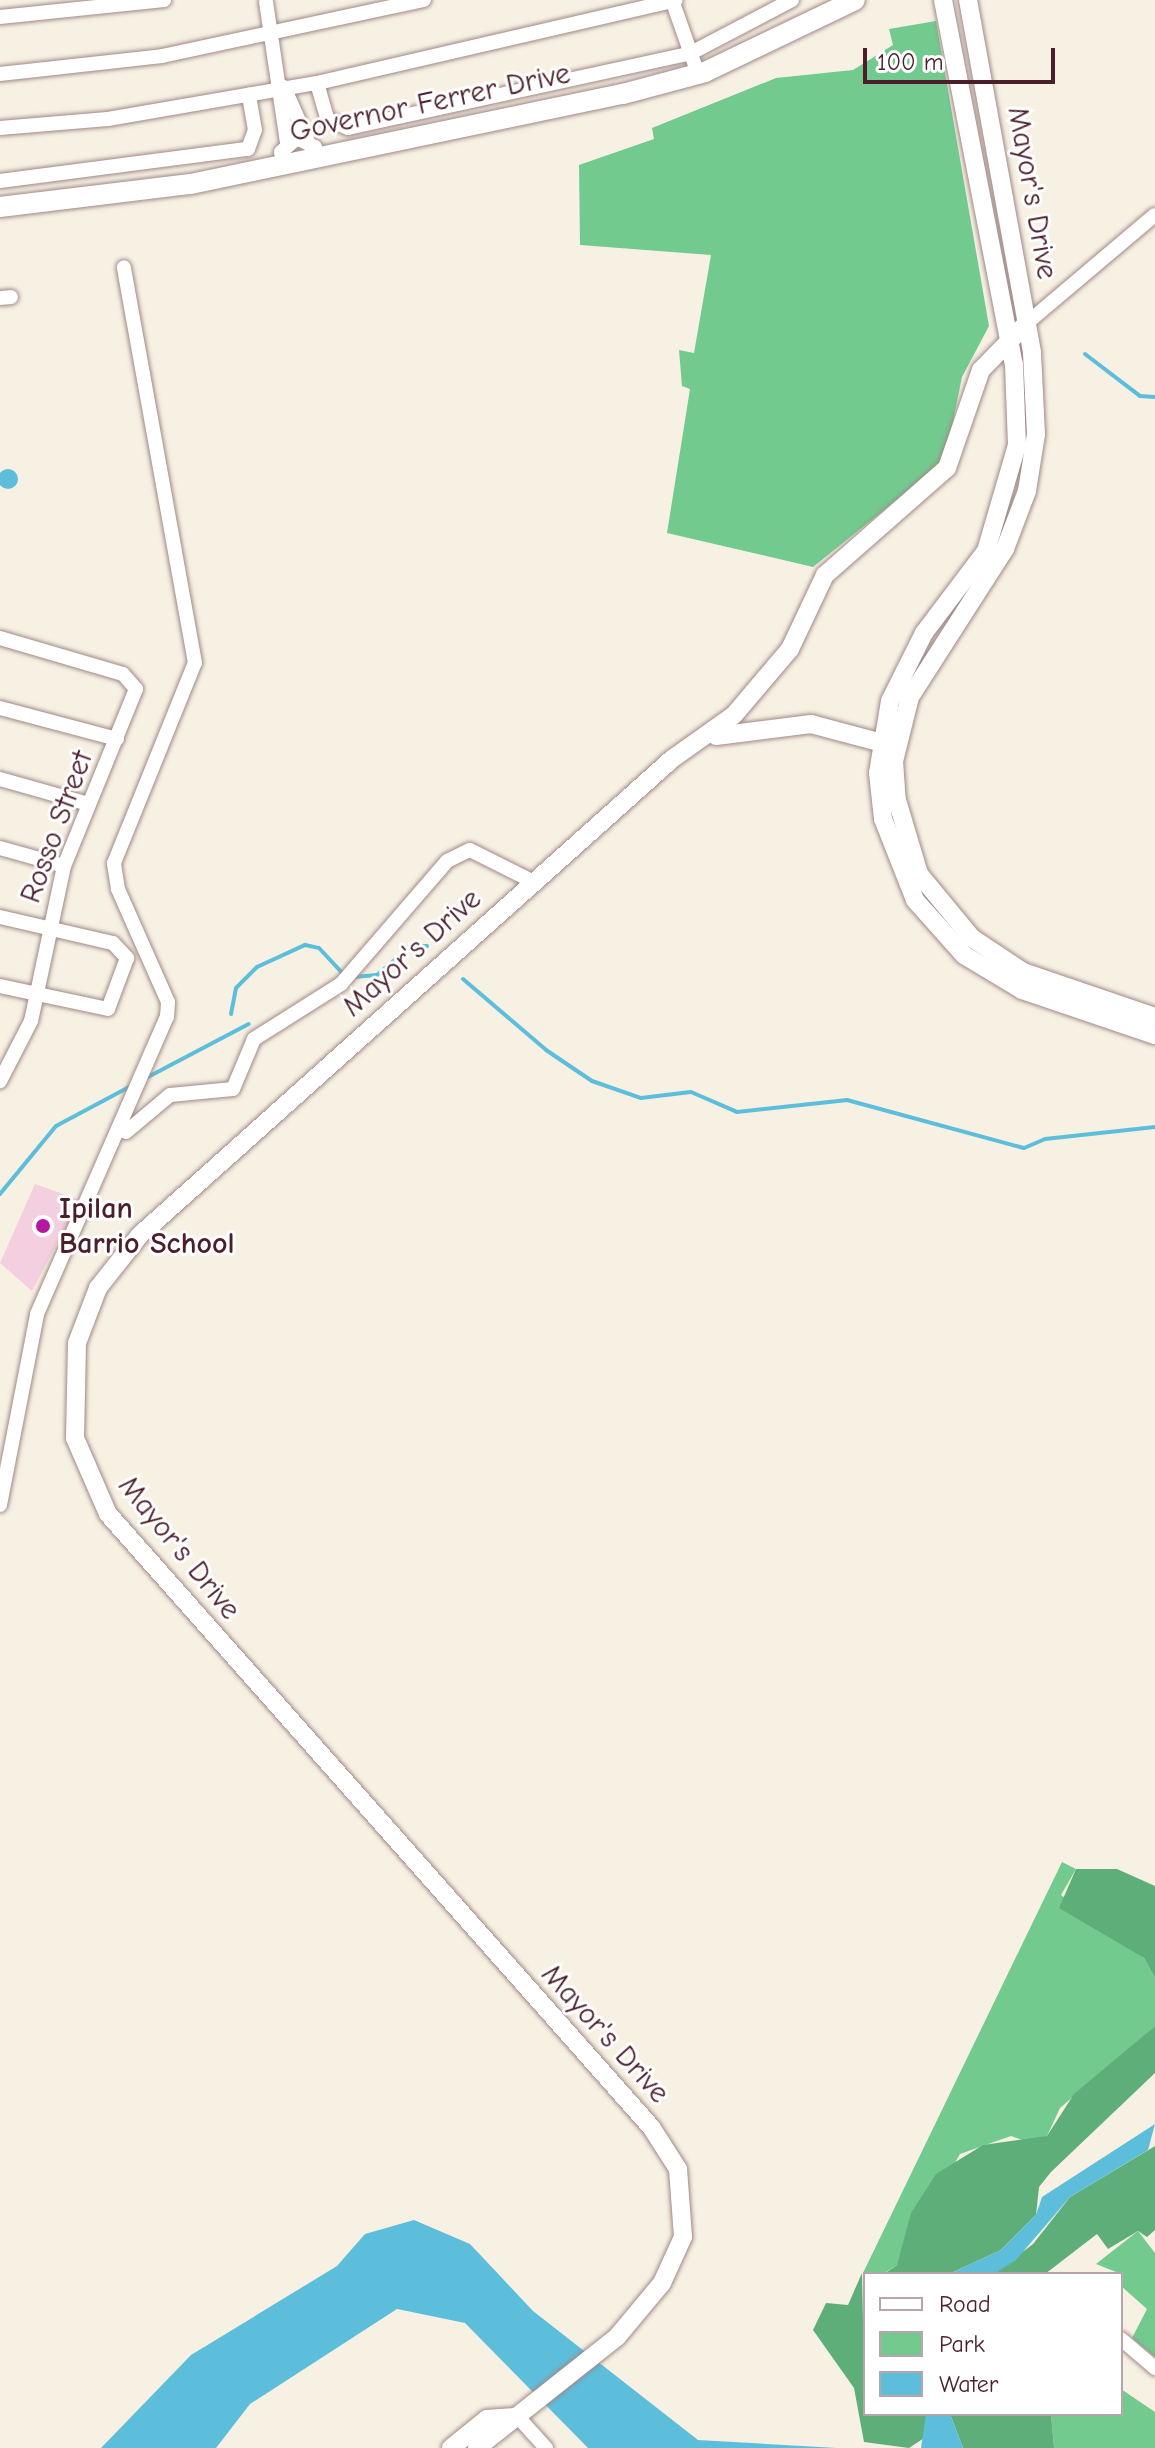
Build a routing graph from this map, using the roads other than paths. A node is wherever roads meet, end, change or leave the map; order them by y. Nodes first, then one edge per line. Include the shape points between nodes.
1 (164, 0) edge
2 (424, 0) edge
3 (792, 0) edge
4 (855, 0) edge
5 (943, 0) edge
6 (968, 0) edge
7 (264, 1) edge
8 (673, 1) edge
9 (0, 17) edge
10 (273, 32) junction
11 (691, 53) junction
12 (0, 74) edge
13 (698, 74) junction
14 (317, 83) junction
15 (284, 87) junction
16 (249, 95) junction
17 (0, 128) edge
18 (287, 142) junction
19 (312, 148) junction
20 (283, 164) junction
21 (0, 181) edge
22 (0, 207) edge
23 (1155, 215) edge
24 (124, 267) dead end
25 (1027, 323) junction
26 (1007, 339) junction
27 (0, 638) edge
28 (0, 708) edge
29 (117, 739) junction
30 (706, 739) junction
31 (888, 744) junction
32 (0, 779) edge
33 (89, 804) junction
34 (0, 848) edge
35 (64, 866) junction
36 (534, 882) junction
37 (0, 917) edge
38 (49, 930) junction
39 (0, 986) edge
40 (38, 996) junction
41 (1155, 1017) edge
42 (1155, 1035) edge
43 (7, 1058) edge
44 (0, 1081) edge
45 (120, 1138) junction
46 (0, 1505) edge
47 (1123, 2341) edge
48 (1155, 2368) edge
49 (523, 2413) junction
50 (451, 2448) edge
51 (477, 2448) edge
52 (546, 2448) edge

1 - 9 street
2 - 10 street
3 - 11 street
4 - 13 main road, Governor Ferrer Drive
5 - 26 street, Mayor's Drive
6 - 25 street, Mayor's Drive
7 - 10 street
8 - 11 street
8 - 14 street
10 - 12 street via 162,56
10 - 15 street
11 - 13 street
11 - 14 street via 341,129 327,119
13 - 19 main road, Governor Ferrer Drive
14 - 15 street
15 - 16 street
15 - 18 street
15 - 19 street
16 - 17 street via 108,119
16 - 21 street via 255,130 248,149
18 - 19 street
18 - 20 street
19 - 20 main road, Governor Ferrer Drive
20 - 22 main road, Governor Ferrer Drive via 107,197
23 - 25 street
24 - 45 street via 195,663 114,863 118,889 168,1002
25 - 26 street, Mayor's Drive
25 - 31 street via 1037,408 1027,491 993,573 917,679
26 - 30 street, Mayor's Drive via 974,382 947,468 825,575 776,669
26 - 31 street via 1018,416 1008,495 978,564 911,655
27 - 29 street, Rosso Street via 135,683
28 - 29 street
29 - 33 street, Rosso Street
30 - 31 street via 782,723
30 - 36 street, Mayor's Drive via 672,759
31 - 41 street via 907,844 947,915 1023,972
31 - 42 street via 879,797 888,842 936,928 1008,983
32 - 33 street
33 - 35 street, Rosso Street
34 - 35 street
35 - 38 street, Rosso Street
36 - 45 street via 470,850 447,861 341,984 254,1039 233,1089 170,1095
36 - 49 street, Mayor's Drive via 125,1250 80,1333 72,1415 82,1463 125,1535 671,2155 683,2184 683,2237 662,2283 617,2337
37 - 38 street
38 - 40 street, Rosso Street
38 - 40 street via 118,945 126,966 108,1009
39 - 40 street
40 - 43 street, Rosso Street
43 - 44 street, Rosso Street
45 - 46 street via 37,1314
47 - 48 street
49 - 50 street, Mayor's Drive via 487,2419
49 - 51 street, Mayor's Drive
49 - 52 street

